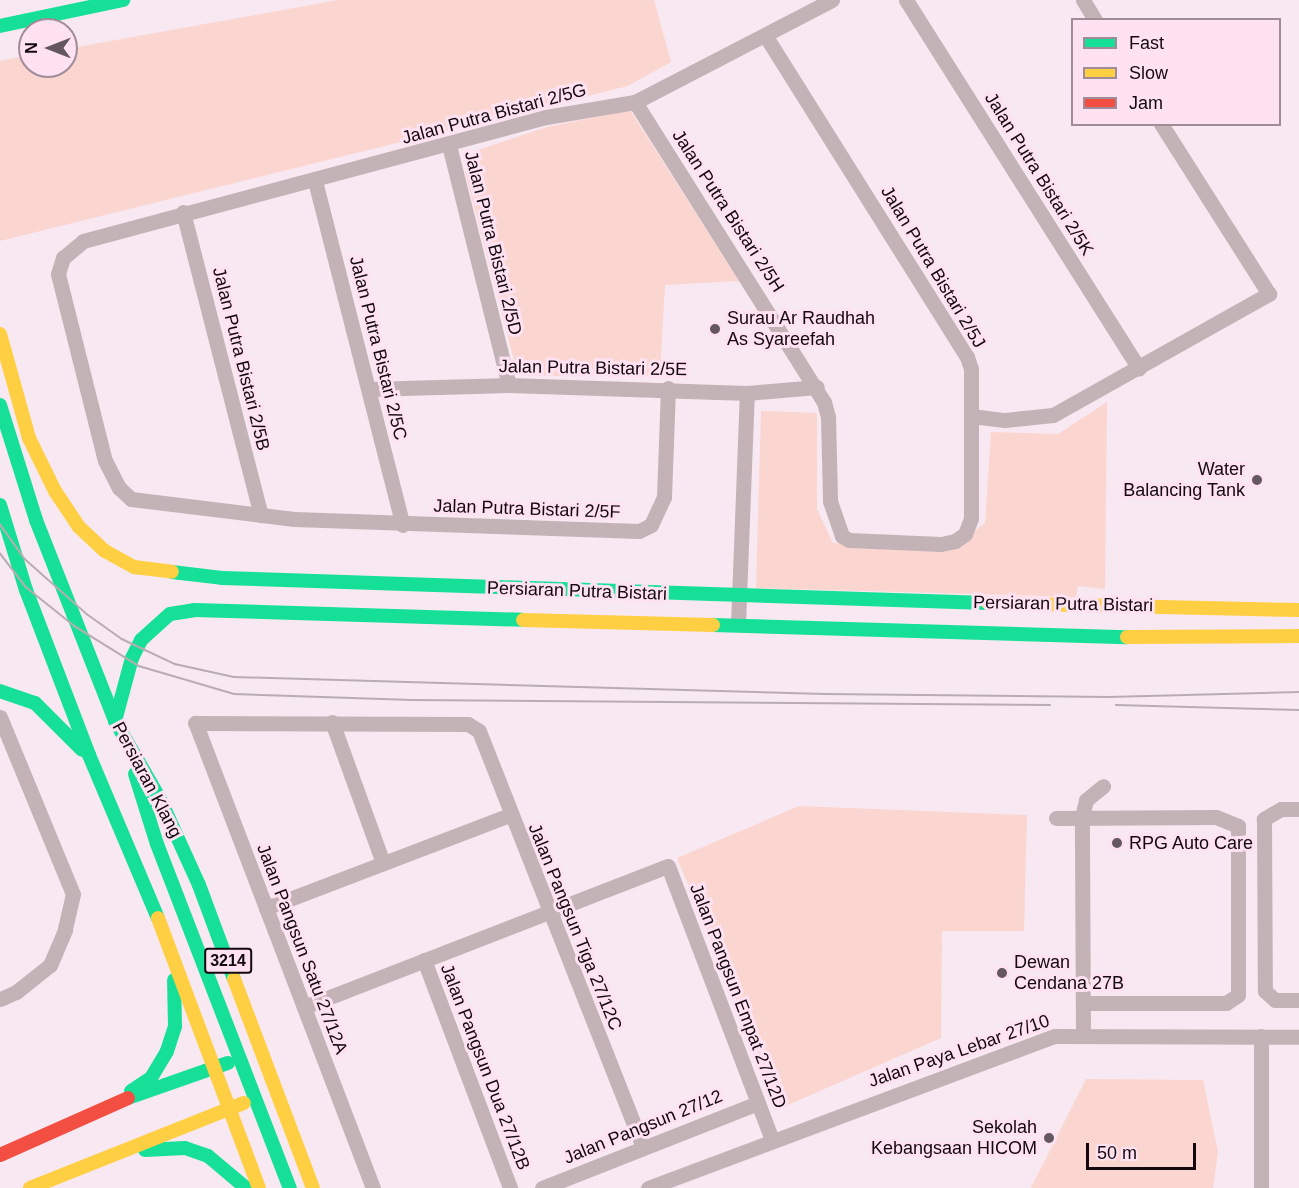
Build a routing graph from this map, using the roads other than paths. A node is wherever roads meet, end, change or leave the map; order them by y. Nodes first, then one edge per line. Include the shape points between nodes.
1 (123, 0) edge
2 (832, 0) edge
3 (906, 0) edge
4 (1083, 0) edge
5 (1094, 18) edge
6 (0, 26) edge
7 (766, 36) junction
8 (635, 102) junction
9 (1162, 126) edge
10 (448, 145) junction
11 (315, 181) junction
12 (183, 212) junction
13 (0, 334) edge
14 (1139, 369) junction
15 (509, 385) junction
16 (817, 387) junction
17 (668, 388) junction
18 (369, 389) junction
19 (747, 393) junction
20 (0, 405) edge
21 (971, 416) junction
22 (0, 505) edge
23 (261, 515) junction
24 (403, 525) junction
25 (849, 540) joint
26 (737, 597) junction
27 (1299, 610) edge
28 (738, 624) junction
29 (1299, 636) edge
30 (0, 691) edge
31 (0, 717) edge
32 (115, 721) junction
33 (332, 722) junction
34 (4, 737) edge
35 (125, 743) junction
36 (89, 755) junction
37 (1103, 786) dead end
38 (1299, 809) edge
39 (510, 814) junction
40 (1082, 817) junction
41 (1056, 818) dead end
42 (383, 863) junction
43 (266, 908) junction
44 (549, 912) junction
45 (170, 947) junction
46 (424, 960) junction
47 (0, 999) edge
48 (1299, 1000) edge
49 (1083, 1003) junction
50 (304, 1007) junction
51 (1083, 1034) junction
52 (1261, 1036) junction
53 (1299, 1037) edge
54 (239, 1059) junction
55 (215, 1068) junction
56 (254, 1099) junction
57 (758, 1103) junction
58 (112, 1104) junction
59 (230, 1109) junction
60 (772, 1140) junction
61 (643, 1148) junction
62 (128, 1150) junction
63 (0, 1155) edge
64 (576, 1182) edge
65 (30, 1188) edge
66 (246, 1188) edge
67 (259, 1188) edge
68 (290, 1188) edge
69 (313, 1188) edge
70 (374, 1188) edge
71 (510, 1188) edge
72 (542, 1188) edge
73 (648, 1188) edge
74 (1261, 1188) edge

1 - 6 main road
2 - 7 street, Jalan Putra Bistari 2/5G
3 - 14 street, Jalan Putra Bistari 2/5K
4 - 5 street
7 - 8 street, Jalan Putra Bistari 2/5G
7 - 21 street, Jalan Putra Bistari 2/5J via 967,357 971,369
8 - 10 street, Jalan Putra Bistari 2/5G via 546,117
8 - 16 street, Jalan Putra Bistari 2/5H
9 - 14 street via 1269,294
10 - 11 street, Jalan Putra Bistari 2/5G
10 - 15 street, Jalan Putra Bistari 2/5D
11 - 12 street, Jalan Putra Bistari 2/5G
11 - 18 street, Jalan Putra Bistari 2/5C
12 - 23 street, Jalan Putra Bistari 2/5B
12 - 23 street, Jalan Putra Bistari 2/5G via 72,246 58,274 60,288 105,461 119,488 131,499
13 - 26 main road, Persiaran Putra Bistari via 29,438 55,491 79,527 105,551 134,567 222,578
14 - 21 street via 1053,415 1005,420
15 - 17 street, Jalan Putra Bistari 2/5E
15 - 18 street, Jalan Putra Bistari 2/5E
16 - 19 street, Jalan Putra Bistari 2/5E
16 - 25 street, Jalan Putra Bistari 2/5H via 828,417 832,514 842,536
17 - 19 street, Jalan Putra Bistari 2/5E
17 - 24 street, Jalan Putra Bistari 2/5F via 664,497 651,525 639,531 600,531
18 - 24 street, Jalan Putra Bistari 2/5C
19 - 26 street
20 - 32 main road, Persiaran Klang / 3214 via 36,520
21 - 25 street, Jalan Putra Bistari 2/5J via 971,518 965,534 941,544
22 - 36 main road, 3214 via 26,590
23 - 24 street, Jalan Putra Bistari 2/5F
26 - 27 main road, Persiaran Putra Bistari
26 - 28 street
28 - 29 main road, Persiaran Putra Bistari via 1187,639
28 - 32 main road, Persiaran Putra Bistari via 194,610 170,614 141,640 132,658
30 - 36 main road via 35,703
31 - 34 street
32 - 35 main road, Persiaran Klang / 3214
33 - 39 street, Jalan Pangsun Tiga 27/12C via 468,724 479,731
33 - 42 street
33 - 43 street, Jalan Pangsun Satu 27/12A via 195,723
34 - 47 street via 73,894 65,930 50,965 16,993
35 - 54 main road via 157,844
35 - 69 main road, Persiaran Klang / 3214 via 155,789 199,885
36 - 45 main road, 3214
37 - 40 street via 1086,800
38 - 48 street via 1281,809 1264,819 1265,991 1275,1000
39 - 42 street
39 - 44 street, Jalan Pangsun Tiga 27/12C
40 - 41 street
40 - 49 street
40 - 49 street via 1216,817 1238,826 1238,995 1226,1003
42 - 43 street
43 - 50 street, Jalan Pangsun Satu 27/12A
44 - 46 street
44 - 57 street, Jalan Pangsun Empat 27/12D via 668,866
44 - 61 street, Jalan Pangsun Tiga 27/12C
45 - 55 main road, 3214
45 - 58 main road via 177,996 175,1026 167,1051 151,1078
46 - 50 street
46 - 71 street, Jalan Pangsun Dua 27/12B
49 - 51 street
50 - 70 street, Jalan Pangsun Satu 27/12A
51 - 52 street, Jalan Paya Lebar 27/10
51 - 60 street, Jalan Paya Lebar 27/10 via 1055,1036 1015,1048
52 - 53 street, Jalan Paya Lebar 27/10
52 - 74 street
54 - 55 main road
54 - 56 main road
55 - 58 main road
55 - 59 main road, 3214
56 - 59 main road
56 - 68 main road
57 - 60 street, Jalan Pangsun Empat 27/12D
57 - 61 street, Jalan Pangsun 27/12
58 - 63 main road
59 - 62 main road
59 - 67 main road, 3214
60 - 73 street, Jalan Paya Lebar 27/10
61 - 64 street, Jalan Pangsun 27/12
62 - 65 main road
62 - 66 main road via 185,1148 208,1156
64 - 72 street, Jalan Pangsun 27/12

